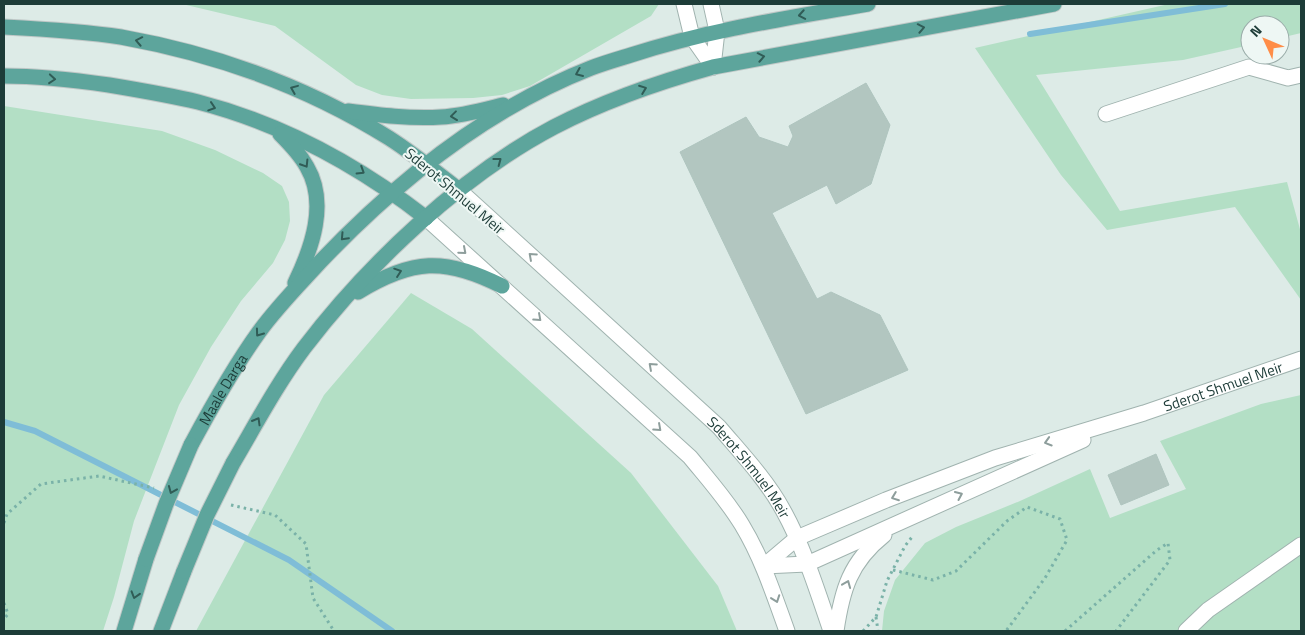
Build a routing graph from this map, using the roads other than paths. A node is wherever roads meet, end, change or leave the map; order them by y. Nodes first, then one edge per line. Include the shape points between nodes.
1 (684, 4) edge
2 (711, 4) edge
3 (868, 4) edge
4 (1054, 4) edge
5 (4, 27) edge
6 (717, 31) junction
7 (692, 37) junction
8 (713, 67) junction
9 (1301, 75) edge
10 (4, 76) edge
11 (519, 101) junction
12 (338, 110) junction
13 (1106, 114) dead end
14 (274, 127) junction
15 (427, 164) junction
16 (459, 190) junction
17 (393, 192) junction
18 (426, 218) junction
19 (502, 286) junction
20 (289, 295) junction
21 (340, 303) junction
22 (1301, 359) edge
23 (1144, 413) junction
24 (901, 522) junction
25 (797, 538) junction
26 (1301, 545) edge
27 (807, 564) junction
28 (764, 566) junction
29 (124, 631) edge
30 (162, 631) edge
31 (788, 631) edge
32 (831, 631) edge
33 (836, 631) edge
34 (1186, 631) edge

1 - 7 street
2 - 6 street
3 -> 6 main road
8 -> 4 main road
12 -> 5 main road, Sderot Shmuel Meir via 301,91 237,67 172,48 119,37
6 - 7 main road
6 - 8 street
7 - 8 street
7 -> 11 main road via 593,67
16 -> 8 main road via 505,156 555,126 673,78
9 - 13 street via 1288,78 1248,67
10 -> 14 main road via 78,81 138,90 199,102
11 -> 12 main road via 441,118 395,117
11 - 15 main road, Maale Darga
12 - 15 main road, Sderot Shmuel Meir via 388,137
14 -> 17 main road via 359,170
14 -> 20 main road via 308,167 316,196 313,238
15 - 16 main road, Sderot Shmuel Meir
15 - 17 main road, Maale Darga
16 - 18 main road
25 -> 16 street, Sderot Shmuel Meir via 782,508 719,427
17 - 18 main road
17 -> 20 main road, Maale Darga via 355,225
18 -> 19 street
18 - 21 main road
21 -> 19 main road via 398,271 425,265 449,266 478,274
19 -> 28 street via 690,457 742,525
20 -> 29 main road, Maale Darga, bridge via 259,332 220,390 191,445 146,559
30 -> 21 main road, bridge via 207,515 233,463 303,349
22 - 23 street, Sderot Shmuel Meir
24 -> 23 street, Sderot Shmuel Meir
23 -> 25 street, Sderot Shmuel Meir via 995,458
24 - 27 street, Sderot Shmuel Meir
33 -> 24 street via 840,601 853,571 871,546
25 - 27 street, Sderot Shmuel Meir
25 - 28 street, Sderot Shmuel Meir
26 - 34 street via 1208,610
27 - 28 street, Sderot Shmuel Meir
27 - 32 street
28 -> 31 street

